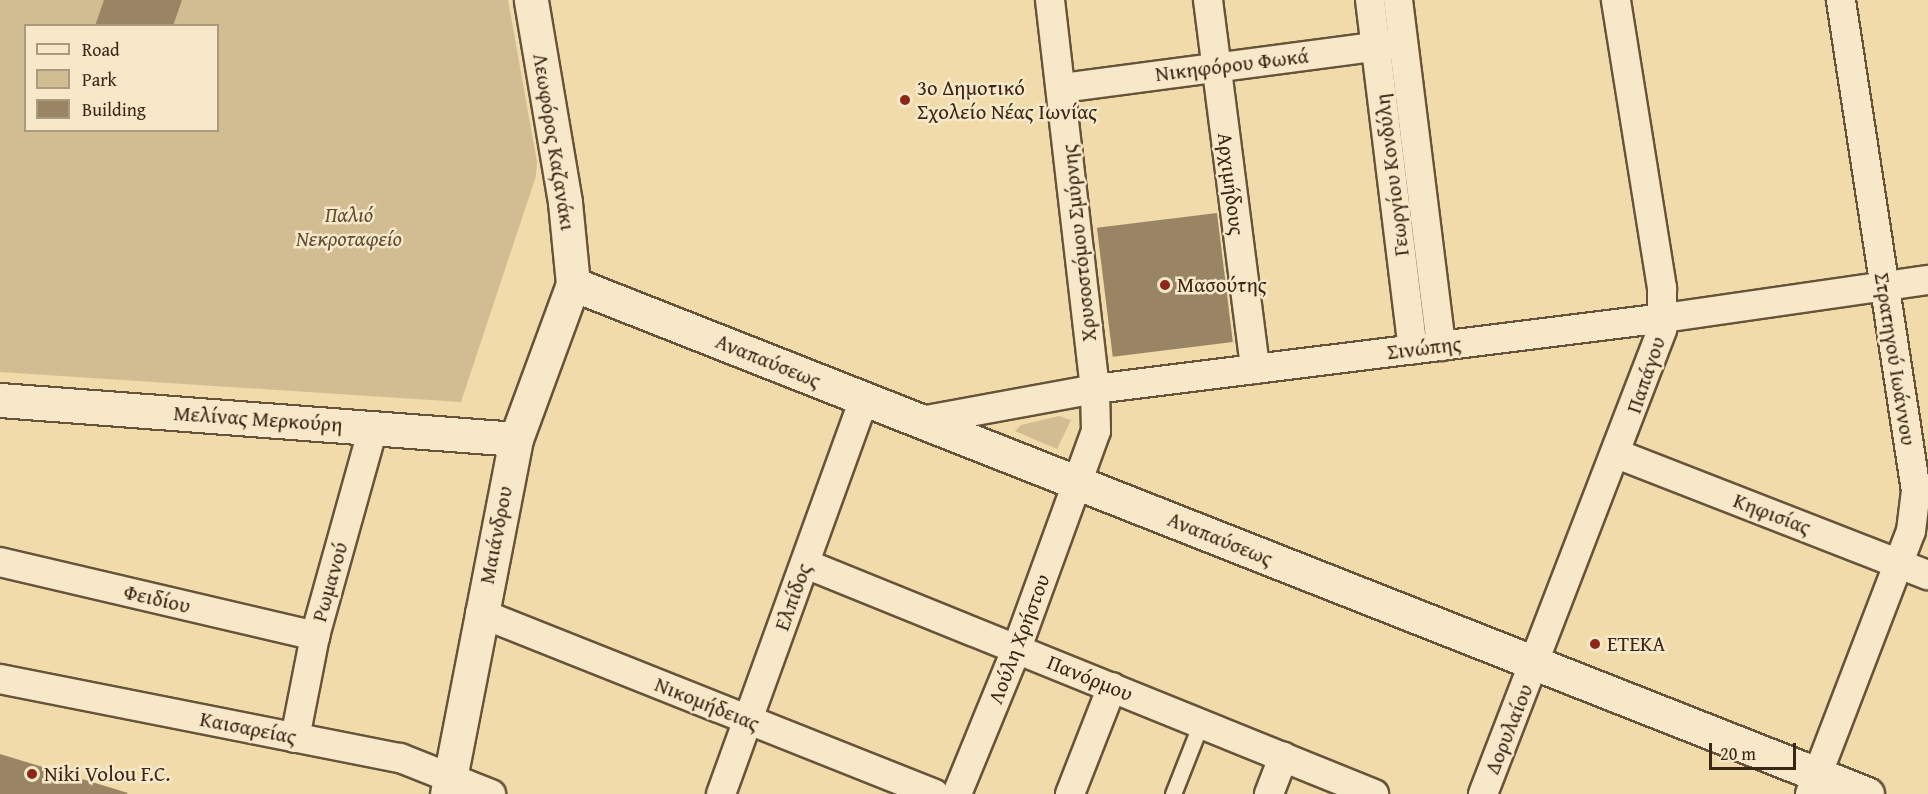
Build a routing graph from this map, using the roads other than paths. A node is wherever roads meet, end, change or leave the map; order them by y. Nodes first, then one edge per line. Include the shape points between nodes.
1 (531, 0) edge
2 (1050, 0) edge
3 (1208, 0) edge
4 (1370, 0) edge
5 (1398, 0) edge
6 (1616, 0) edge
7 (1841, 0) edge
8 (1389, 45) junction
9 (1216, 68) junction
10 (1062, 88) junction
11 (1928, 280) edge
12 (573, 284) junction
13 (1882, 286) junction
14 (1664, 318) junction
15 (1441, 346) junction
16 (1413, 349) junction
17 (1254, 369) junction
18 (1095, 390) junction
19 (864, 399) junction
20 (0, 400) edge
21 (921, 421) junction
22 (373, 428) junction
23 (516, 439) junction
24 (1617, 454) junction
25 (1079, 483) junction
26 (0, 562) edge
27 (806, 564) junction
28 (1900, 564) junction
29 (1928, 575) edge
30 (480, 613) junction
31 (315, 636) junction
32 (1017, 648) junction
33 (1535, 663) junction
34 (0, 679) edge
35 (1112, 687) junction
36 (748, 720) junction
37 (1201, 723) junction
38 (295, 738) junction
39 (1283, 757) junction
40 (1814, 784) edge
41 (449, 786) edge
42 (1371, 793) edge
43 (491, 794) edge
44 (721, 794) edge
45 (934, 794) edge
46 (957, 794) edge
47 (1070, 794) edge
48 (1173, 794) edge
49 (1269, 794) edge
50 (1483, 794) edge
51 (1867, 794) edge

1 - 12 street, Λεωφόρος Καζανάκι via 565,202
2 - 10 street, Χρυσοστόμου Σμύρνης
3 - 9 street, Αρχιμήδους
4 - 8 street, Γεωργίου Κονδύλη
5 - 8 street, Γεωργίου Κονδύλη
6 - 14 street, Παπάγου
7 - 13 street, Στρατηγού Ιωάννου
8 - 9 street, Νικηφόρου Φωκά
8 - 15 street, Γεωργίου Κονδύλη
8 - 16 street, Γεωργίου Κονδύλη
9 - 10 street, Νικηφόρου Φωκά
9 - 17 street, Αρχιμήδους
10 - 18 street, Χρυσοστόμου Σμύρνης
11 - 13 street, Σινώπης
12 - 19 street, Αναπαύσεως
12 - 23 street, Μαιάνδρου
13 - 14 street, Σινώπης
13 - 28 street, Στρατηγού Ιωάννου via 1916,491 1911,531
14 - 15 street, Σινώπης
14 - 24 street, Παπάγου via 1658,348
15 - 16 street, Σινώπης
16 - 17 street, Σινώπης
17 - 18 street, Σινώπης
18 - 21 street, Σινώπης
18 - 25 street, Χρυσοστόμου Σμύρνης via 1096,431
19 - 21 street, Αναπαύσεως
19 - 27 street, Ελπίδος
20 - 22 street, Μελίνας Μερκούρη
21 - 25 street, Αναπαύσεως
22 - 23 street, Μελίνας Μερκούρη
22 - 31 street, Ρωμανού
23 - 30 street, Μαιάνδρου
24 - 28 street, Κηφισίας
24 - 33 street, Παπάγου
25 - 32 street, Λούλη Χρήστου
25 - 33 street, Αναπαύσεως
26 - 31 street, Φειδίου
27 - 32 street, Πανόρμου
27 - 36 street, Ελπίδος
28 - 29 street, Κηφισίας
28 - 40 street, Στρατηγού Ιωάννου
30 - 36 street, Νικομήδειας
30 - 41 street, Μαιάνδρου
31 - 38 street, Ρωμανού
32 - 35 street, Πανόρμου
32 - 46 street, Λούλη Χρήστου
33 - 40 street, Αναπαύσεως
33 - 50 street, Δορυλαίου
34 - 38 street, Καισαρείας
35 - 37 street, Πανόρμου
35 - 47 street
36 - 44 street, Ελπίδος
36 - 45 street, Νικομήδειας
37 - 39 street, Πανόρμου
37 - 48 lane
38 - 41 street, Καισαρείας via 400,758
39 - 42 street, Πανόρμου
39 - 49 street
40 - 51 street, Αναπαύσεως
41 - 43 street, Καισαρείας

